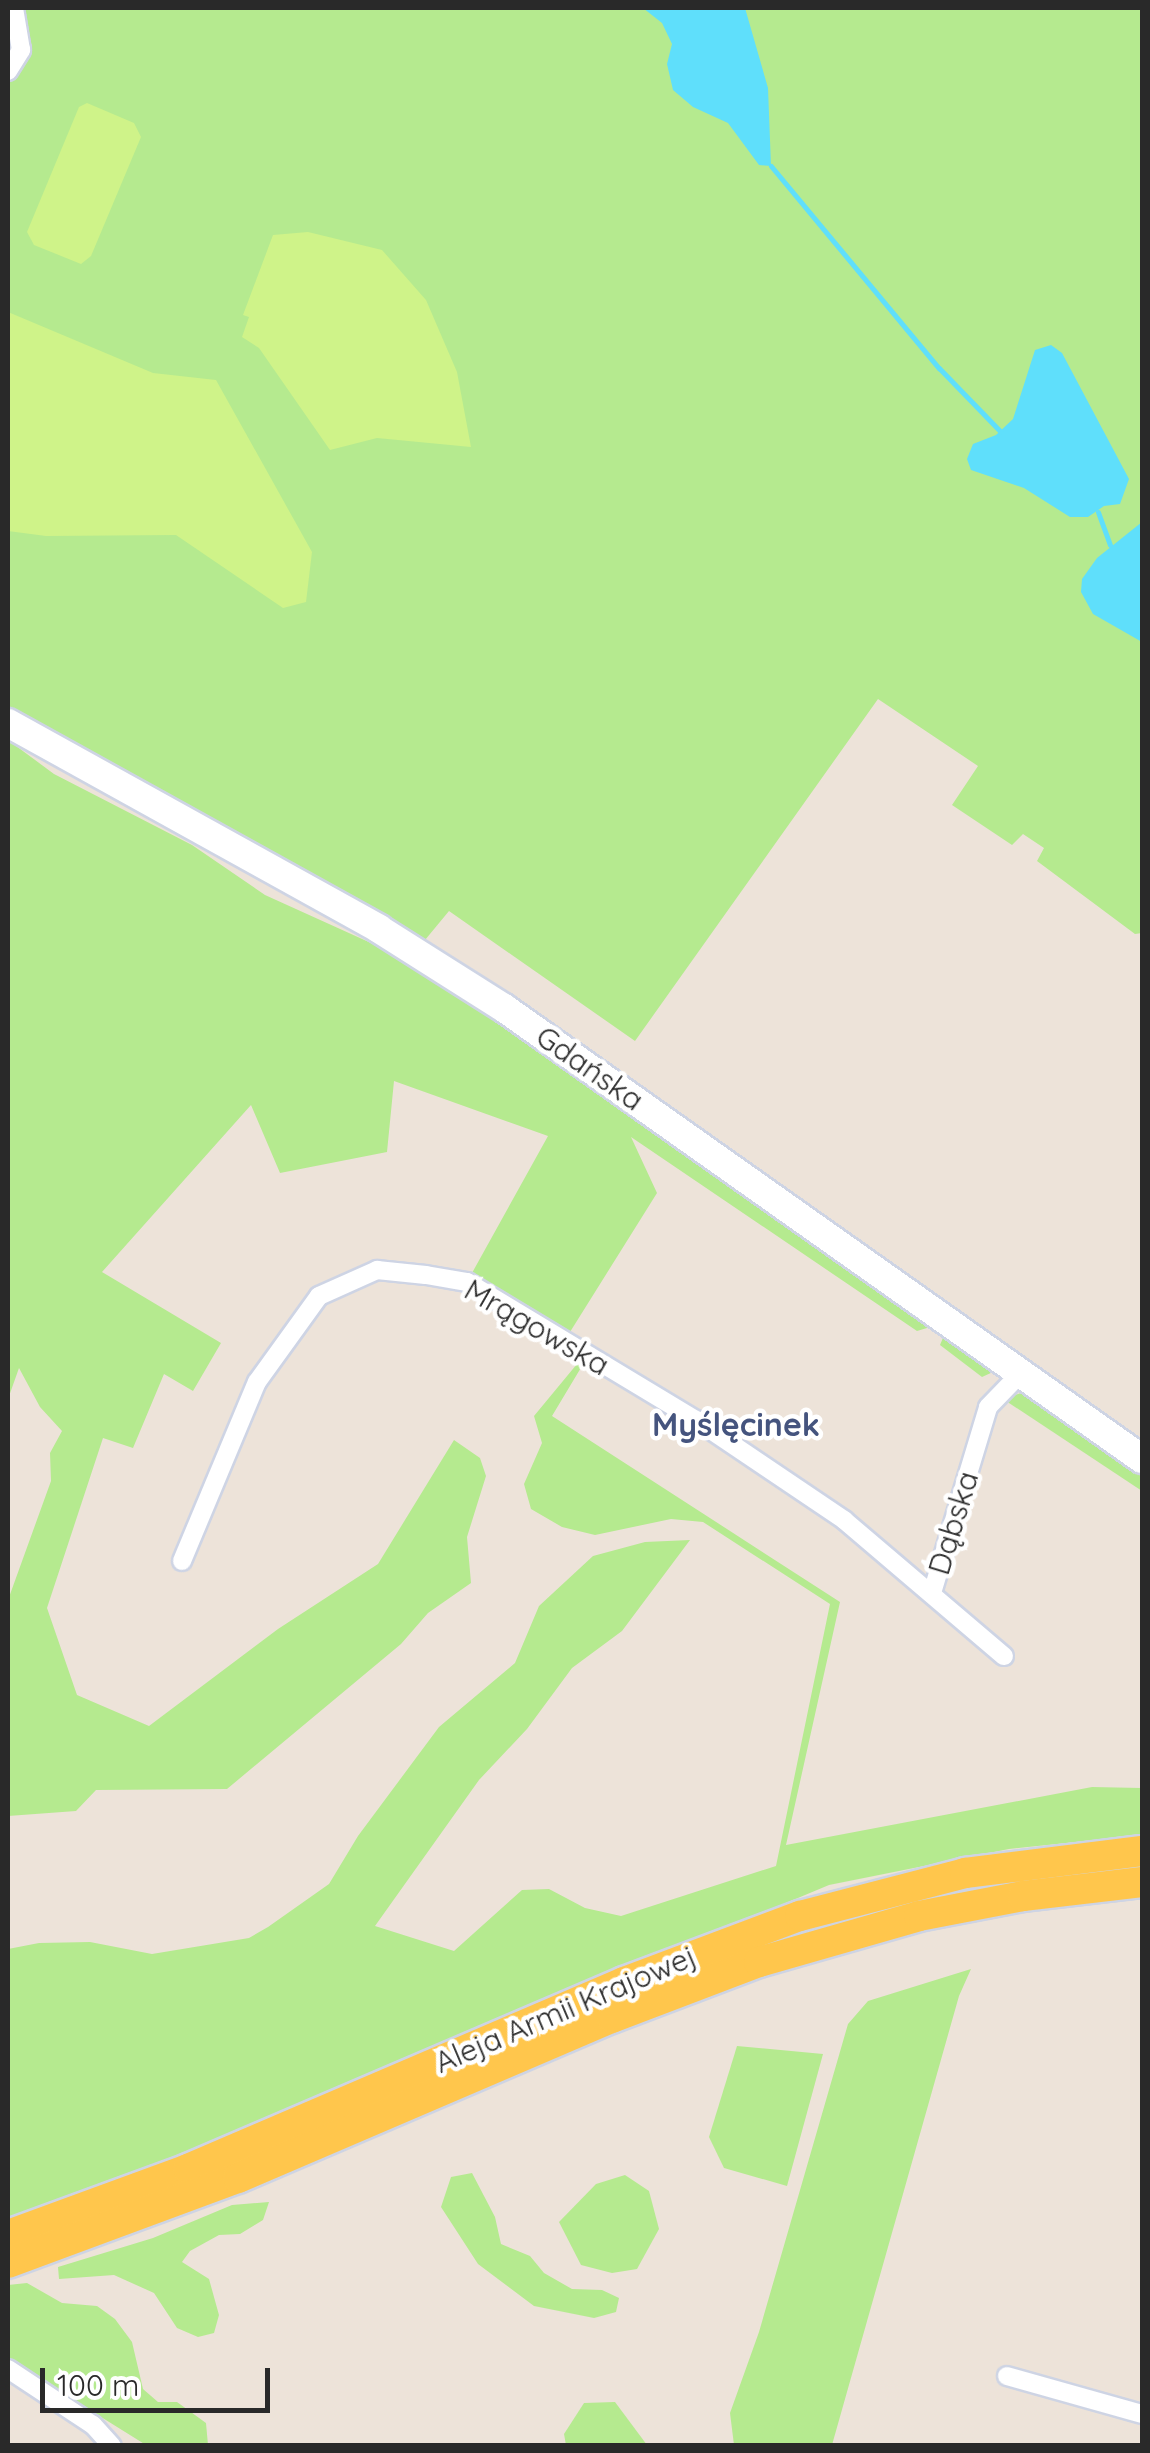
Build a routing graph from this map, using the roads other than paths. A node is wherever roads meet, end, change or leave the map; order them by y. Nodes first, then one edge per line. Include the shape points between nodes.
1 (14, 8) edge
2 (8, 71) edge
3 (8, 723) edge
4 (1021, 1373) junction
5 (1142, 1458) edge
6 (182, 1561) dead end
7 (932, 1592) junction
8 (1004, 1656) dead end
9 (1142, 1850) edge
10 (1142, 1882) edge
11 (8, 2235) edge
12 (8, 2263) edge
13 (8, 2369) edge
14 (1006, 2376) dead end
15 (1142, 2414) edge
16 (112, 2446) edge

1 - 2 street via 21,50
3 - 4 main road, Gdańska via 366,922 504,1008
4 - 5 main road, Gdańska
4 - 7 street, Dąbska via 988,1407
6 - 7 street, Mrągowska via 257,1382 319,1296 377,1270 466,1282 696,1420 844,1520
7 - 8 street, Dąbska
9 - 11 main road, Aleja Armii Krajowej via 965,1873 800,1916 624,1982 188,2169
10 - 12 main road, Aleja Armii Krajowej via 952,1908 759,1962 221,2184
13 - 16 street via 93,2425
14 - 15 street

